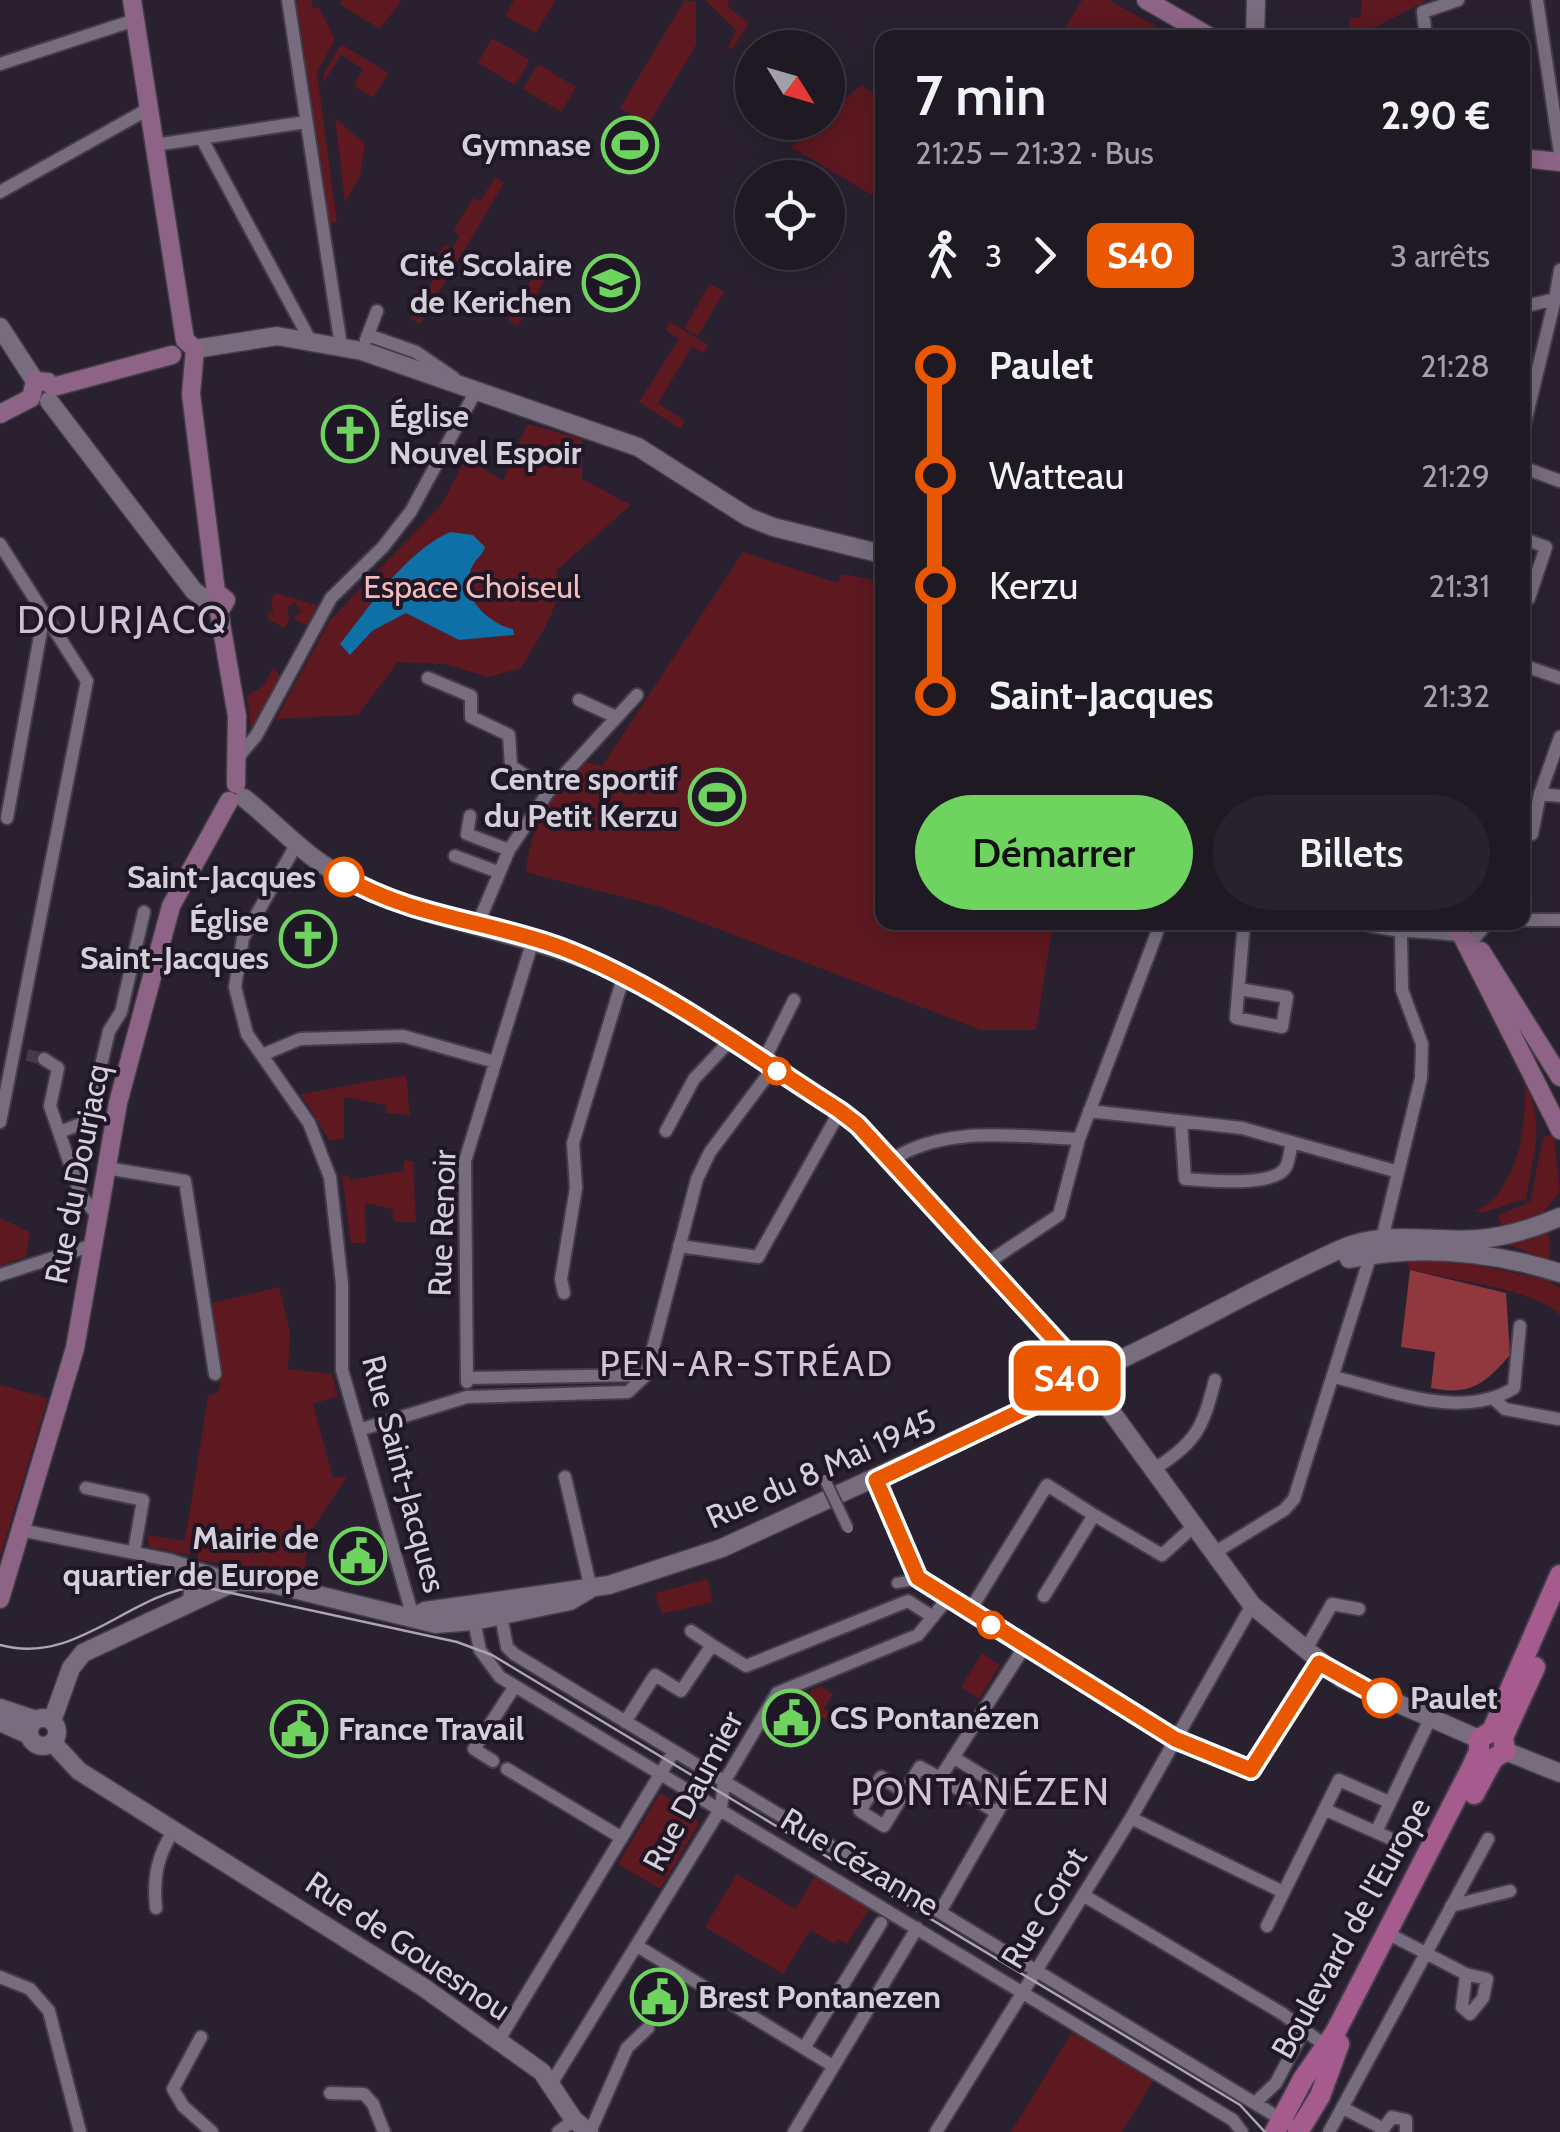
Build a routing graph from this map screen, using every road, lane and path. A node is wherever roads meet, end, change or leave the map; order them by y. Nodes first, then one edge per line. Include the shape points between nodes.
1 (132, 0) edge
2 (288, 0) edge
3 (1146, 0) edge
4 (1256, 0) edge
5 (1458, 0) edge
6 (1537, 0) edge
7 (135, 20) junction
8 (1198, 30) edge
9 (1255, 30) edge
10 (1425, 30) edge
11 (0, 64) edge
12 (150, 108) junction
13 (306, 122) junction
14 (203, 141) junction
15 (155, 145) junction
16 (1560, 153) edge
17 (1530, 159) edge
18 (1560, 162) edge
19 (0, 192) edge
20 (1560, 270) edge
21 (1555, 299) junction
22 (1530, 305) edge
23 (378, 311) dead end
24 (0, 327) edge
25 (310, 340) junction
26 (365, 343) junction
27 (341, 346) junction
28 (184, 354) junction
29 (471, 387) junction
30 (26, 398) edge
31 (1530, 402) edge
32 (1530, 471) edge
33 (1560, 481) edge
34 (1530, 541) edge
35 (0, 544) edge
36 (875, 552) edge
37 (1530, 595) edge
38 (214, 601) junction
39 (44, 614) junction
40 (1530, 668) edge
41 (428, 678) dead end
42 (1560, 678) edge
43 (637, 696) dead end
44 (580, 700) dead end
45 (616, 717) junction
46 (1560, 738) edge
47 (238, 757) junction
48 (549, 791) junction
49 (236, 794) junction
50 (1540, 794) junction
51 (1560, 796) edge
52 (470, 816) dead end
53 (7, 818) dead end
54 (1532, 834) dead end
55 (295, 847) junction
56 (509, 850) junction
57 (455, 856) dead end
58 (498, 872) junction
59 (144, 912) dead end
60 (1530, 920) edge
61 (1560, 920) edge
62 (477, 926) junction
63 (1158, 930) edge
64 (1243, 930) edge
65 (1387, 930) edge
66 (1416, 930) edge
67 (1464, 930) edge
68 (1401, 934) junction
69 (533, 940) junction
70 (624, 976) junction
71 (1239, 988) dead end
72 (794, 1000) dead end
73 (729, 1042) junction
74 (262, 1056) junction
75 (44, 1058) dead end
76 (495, 1062) junction
77 (768, 1065) junction
78 (1560, 1078) edge
79 (840, 1111) junction
80 (1090, 1111) junction
81 (0, 1122) edge
82 (1181, 1122) junction
83 (1560, 1130) edge
84 (60, 1132) junction
85 (666, 1132) dead end
86 (1079, 1140) junction
87 (1292, 1144) junction
88 (890, 1160) junction
89 (106, 1168) junction
90 (1395, 1172) junction
91 (98, 1216) junction
92 (1560, 1218) edge
93 (93, 1245) junction
94 (679, 1246) junction
95 (1376, 1247) junction
96 (984, 1265) junction
97 (1560, 1273) edge
98 (0, 1275) edge
99 (564, 1293) dead end
100 (1520, 1326) dead end
101 (1075, 1363) junction
102 (1100, 1369) junction
103 (216, 1374) dead end
104 (646, 1375) junction
105 (466, 1378) junction
106 (1334, 1378) junction
107 (1215, 1380) dead end
108 (1069, 1388) junction
109 (1097, 1392) junction
110 (467, 1397) junction
111 (1495, 1400) junction
112 (1558, 1420) edge
113 (359, 1430) junction
114 (1153, 1470) junction
115 (565, 1477) dead end
116 (824, 1480) dead end
117 (876, 1480) junction
118 (86, 1488) dead end
119 (1094, 1515) junction
120 (1194, 1526) junction
121 (848, 1528) dead end
122 (20, 1530) junction
123 (134, 1552) junction
124 (1214, 1553) junction
125 (170, 1560) junction
126 (1560, 1574) edge
127 (4, 1576) edge
128 (918, 1578) junction
129 (237, 1582) junction
130 (897, 1583) dead end
131 (591, 1589) junction
132 (1044, 1596) dead end
133 (948, 1598) junction
134 (0, 1599) edge
135 (188, 1603) junction
136 (1252, 1605) junction
137 (1560, 1605) edge
138 (1359, 1609) dead end
139 (969, 1612) junction
140 (501, 1616) junction
141 (413, 1617) junction
142 (933, 1617) junction
143 (474, 1621) junction
144 (691, 1631) dead end
145 (712, 1645) junction
146 (1025, 1646) junction
147 (1312, 1657) junction
148 (515, 1686) junction
149 (0, 1708) edge
150 (1431, 1717) junction
151 (0, 1722) edge
152 (625, 1722) junction
153 (39, 1725) junction
154 (1175, 1739) junction
155 (1492, 1745) junction
156 (673, 1753) junction
157 (953, 1757) junction
158 (493, 1761) dead end
159 (506, 1769) dead end
160 (662, 1771) junction
161 (1560, 1774) edge
162 (940, 1778) junction
163 (724, 1782) junction
164 (904, 1792) dead end
165 (1389, 1802) junction
166 (721, 1808) junction
167 (1326, 1810) junction
168 (997, 1814) junction
169 (1131, 1818) junction
170 (174, 1830) junction
171 (1376, 1832) junction
172 (622, 1838) junction
173 (1488, 1839) dead end
174 (1396, 1841) dead end
175 (1510, 1891) dead end
176 (1283, 1892) junction
177 (1083, 1895) junction
178 (1451, 1906) junction
179 (156, 1908) dead end
180 (941, 1910) junction
181 (881, 1923) dead end
182 (1267, 1926) dead end
183 (917, 1928) junction
184 (1392, 1935) junction
185 (638, 1947) junction
186 (1424, 1952) junction
187 (1038, 1970) junction
188 (1466, 1974) dead end
189 (0, 1977) edge
190 (1024, 1992) junction
191 (648, 2028) dead end
192 (1305, 2028) junction
193 (201, 2037) dead end
194 (496, 2043) junction
195 (1327, 2047) junction
196 (804, 2048) junction
197 (833, 2066) junction
198 (551, 2084) junction
199 (330, 2093) dead end
200 (1256, 2102) junction
201 (1344, 2108) junction
202 (584, 2128) edge
203 (1288, 2128) edge
204 (943, 2130) edge
205 (1381, 2130) edge
206 (80, 2132) edge
207 (212, 2132) edge
208 (384, 2132) edge
209 (558, 2132) edge
210 (794, 2132) edge
211 (1242, 2132) edge
212 (1330, 2132) edge
213 (1406, 2132) edge

1 - 7 main road
2 - 13 street
3 - 8 main road
4 - 9 street
5 - 10 street via 1423,12
6 - 16 street
7 - 11 street
7 - 12 main road
12 - 15 main road
12 - 19 street
13 - 14 street
13 - 27 street
14 - 15 street
14 - 25 street
15 - 28 main road
17 - 18 main road
20 - 21 street
21 - 22 street
21 - 31 street
23 - 26 street
24 - 30 street
25 - 27 street
25 - 28 street via 277,336
26 - 27 street
26 - 29 street
28 - 30 main road
28 - 38 main road
29 - 36 street via 638,447 773,527
29 - 47 street via 411,510 331,598
30 - 38 street via 194,590
32 - 33 street
34 - 37 street via 1546,547
35 - 39 street
38 - 47 main road via 237,716
39 - 53 street
39 - 81 street via 87,681 20,1053
40 - 42 street
41 - 48 street via 471,696 471,717 510,735 511,766
43 - 45 street
44 - 45 street
45 - 48 street
46 - 50 street
47 - 49 main road
48 - 56 street
49 - 55 street
49 - 89 main road, Rue du Dourjacq via 171,906
50 - 51 street
50 - 54 street
52 - 56 street via 466,834
55 - 62 street via 392,900
55 - 74 street, Rue Saint-Jacques via 256,912 235,964 238,1006
56 - 58 street
57 - 58 street
58 - 62 street
59 - 84 street, Rue du Dourjacq via 88,1122
60 - 61 street
62 - 69 street
63 - 80 street
64 - 71 street
65 - 68 street
66 - 68 street
67 - 78 main road
67 - 83 main road
68 - 90 street via 1402,990 1422,1044 1420,1080
69 - 70 street
69 - 76 street, Rue Renoir
70 - 73 street
70 - 99 street via 573,1143 576,1188
72 - 77 street
73 - 77 street
73 - 85 street via 694,1079
74 - 76 street via 300,1039 403,1036
74 - 113 street, Rue Saint-Jacques via 309,1123 330,1177 342,1284 342,1370
75 - 84 street via 58,1068 50,1106
76 - 105 street, Rue Renoir via 465,1161
77 - 79 street
77 - 94 street via 710,1152
79 - 88 street
79 - 94 street via 758,1257
80 - 82 street
80 - 86 street
82 - 87 street via 1242,1128
82 - 87 street via 1185,1179 1278,1176
84 - 91 street via 81,1196
86 - 88 street via 976,1135 911,1148
86 - 96 street via 1060,1215
87 - 90 street
88 - 96 street
89 - 91 main road, Rue du Dourjacq
89 - 103 street via 185,1181
90 - 95 street
91 - 93 main road, Rue du Dourjacq
92 - 95 street via 1478,1240
93 - 98 street
93 - 122 main road, Rue du Dourjacq via 75,1348
94 - 104 street
95 - 97 street via 1479,1253
95 - 102 street via 1343,1260 1329,1258 1234,1298
95 - 106 street
96 - 101 street
100 - 111 street via 1514,1388
101 - 102 street
101 - 108 street via 1067,1374
102 - 109 street
104 - 105 street
104 - 110 street via 628,1392
105 - 110 street, Rue Renoir
106 - 111 street via 1452,1404
106 - 124 street via 1294,1499
107 - 114 street via 1189,1446
108 - 109 street via 1082,1397
108 - 117 street, Rue du 8 Mai 1945
109 - 114 street
110 - 113 street
111 - 112 street via 1505,1409
113 - 141 street, Rue Saint-Jacques
114 - 120 street
115 - 131 street
116 - 121 street, bridge
117 - 128 street
117 - 131 street, Rue du 8 Mai 1945 via 722,1548
118 - 123 street via 143,1500
119 - 120 street via 1162,1555
119 - 132 street
119 - 139 street via 1047,1485
120 - 124 street
122 - 123 street
122 - 127 main road, Rue du Dourjacq
123 - 125 street
124 - 136 street
125 - 129 street
125 - 135 street via 191,1587
126 - 155 main road, Boulevard de l'Europe
127 - 134 main road, Rue du Dourjacq
128 - 130 street
128 - 133 street
129 - 135 street, Rue du 8 Mai 1945
129 - 141 street, Rue du 8 Mai 1945 via 274,1584
131 - 140 street, Rue du 8 Mai 1945 via 570,1601
131 - 141 street, Rue du 8 Mai 1945
133 - 139 street
133 - 142 street, Rue Daumier
135 - 153 street, Rue du 8 Mai 1945 via 83,1653
136 - 147 street
136 - 154 street, Rue Corot
137 - 155 main road, Boulevard de l'Europe
138 - 147 street via 1332,1604
139 - 146 street
140 - 143 street, Rue du 8 Mai 1945
140 - 152 street, Rue Cézanne via 514,1654
141 - 143 street, Rue du 8 Mai 1945 via 436,1624
142 - 145 street via 908,1601 746,1666
142 - 163 street, Rue Daumier via 918,1634 777,1693
143 - 148 street, Rue Cézanne via 489,1668
144 - 145 street
145 - 152 street via 681,1690 655,1675
146 - 154 street
146 - 157 street
147 - 150 street via 1360,1689
147 - 154 street via 1251,1770
148 - 158 street via 474,1750
148 - 160 street, Rue Cézanne
149 - 153 street
150 - 155 street
150 - 165 street
151 - 153 street
152 - 156 street, Rue Cézanne
153 - 170 street, Rue de Gouesnou via 37,1745 53,1743 78,1771
154 - 169 street, Rue Corot
155 - 161 street
155 - 184 main road, Boulevard de l'Europe
156 - 160 street
156 - 163 street, Rue Cézanne
157 - 162 street
157 - 168 street via 1009,1792
159 - 172 street
160 - 166 street, Rue Cézanne
160 - 172 street
162 - 164 street via 920,1766
162 - 168 street
163 - 166 street, Rue Daumier
163 - 180 street, Rue Cézanne
165 - 167 street via 1339,1780
165 - 171 street
166 - 183 street, Rue Cézanne
166 - 185 street, Rue Daumier
167 - 171 street
167 - 176 street
168 - 180 street
169 - 176 street
169 - 177 street, Rue Corot
170 - 179 street via 153,1880
170 - 194 street, Rue de Gouesnou via 337,1930
171 - 174 street
172 - 194 street
173 - 178 street
175 - 178 street
176 - 182 street
177 - 187 street, Rue Corot
177 - 192 street
178 - 186 street
180 - 187 street, Rue Cézanne
181 - 196 street
183 - 190 street, Rue Cézanne
183 - 197 street
184 - 186 street
184 - 195 main road, Boulevard de l'Europe
184 - 203 main road, Boulevard de l'Europe via 1332,2056 1320,2096
185 - 196 street
185 - 198 street, Rue Daumier
186 - 188 street
186 - 201 street
187 - 190 street, Rue Corot
187 - 200 street, Rue Cézanne
189 - 206 street via 30,1989 48,2011
190 - 204 street, Rue Corot
190 - 211 street, Rue Cézanne
191 - 202 street via 626,2048
192 - 195 street
192 - 200 street via 1276,2083
193 - 207 street via 173,2089
194 - 198 street, Rue de Gouesnou
195 - 203 main road, Boulevard de l'Europe via 1303,2078
196 - 197 street
197 - 210 street
198 - 202 street, Rue de Gouesnou
199 - 208 street via 364,2094
200 - 203 street, Rue Cézanne
201 - 205 street
201 - 212 street
202 - 209 street
205 - 213 street via 1400,2116

